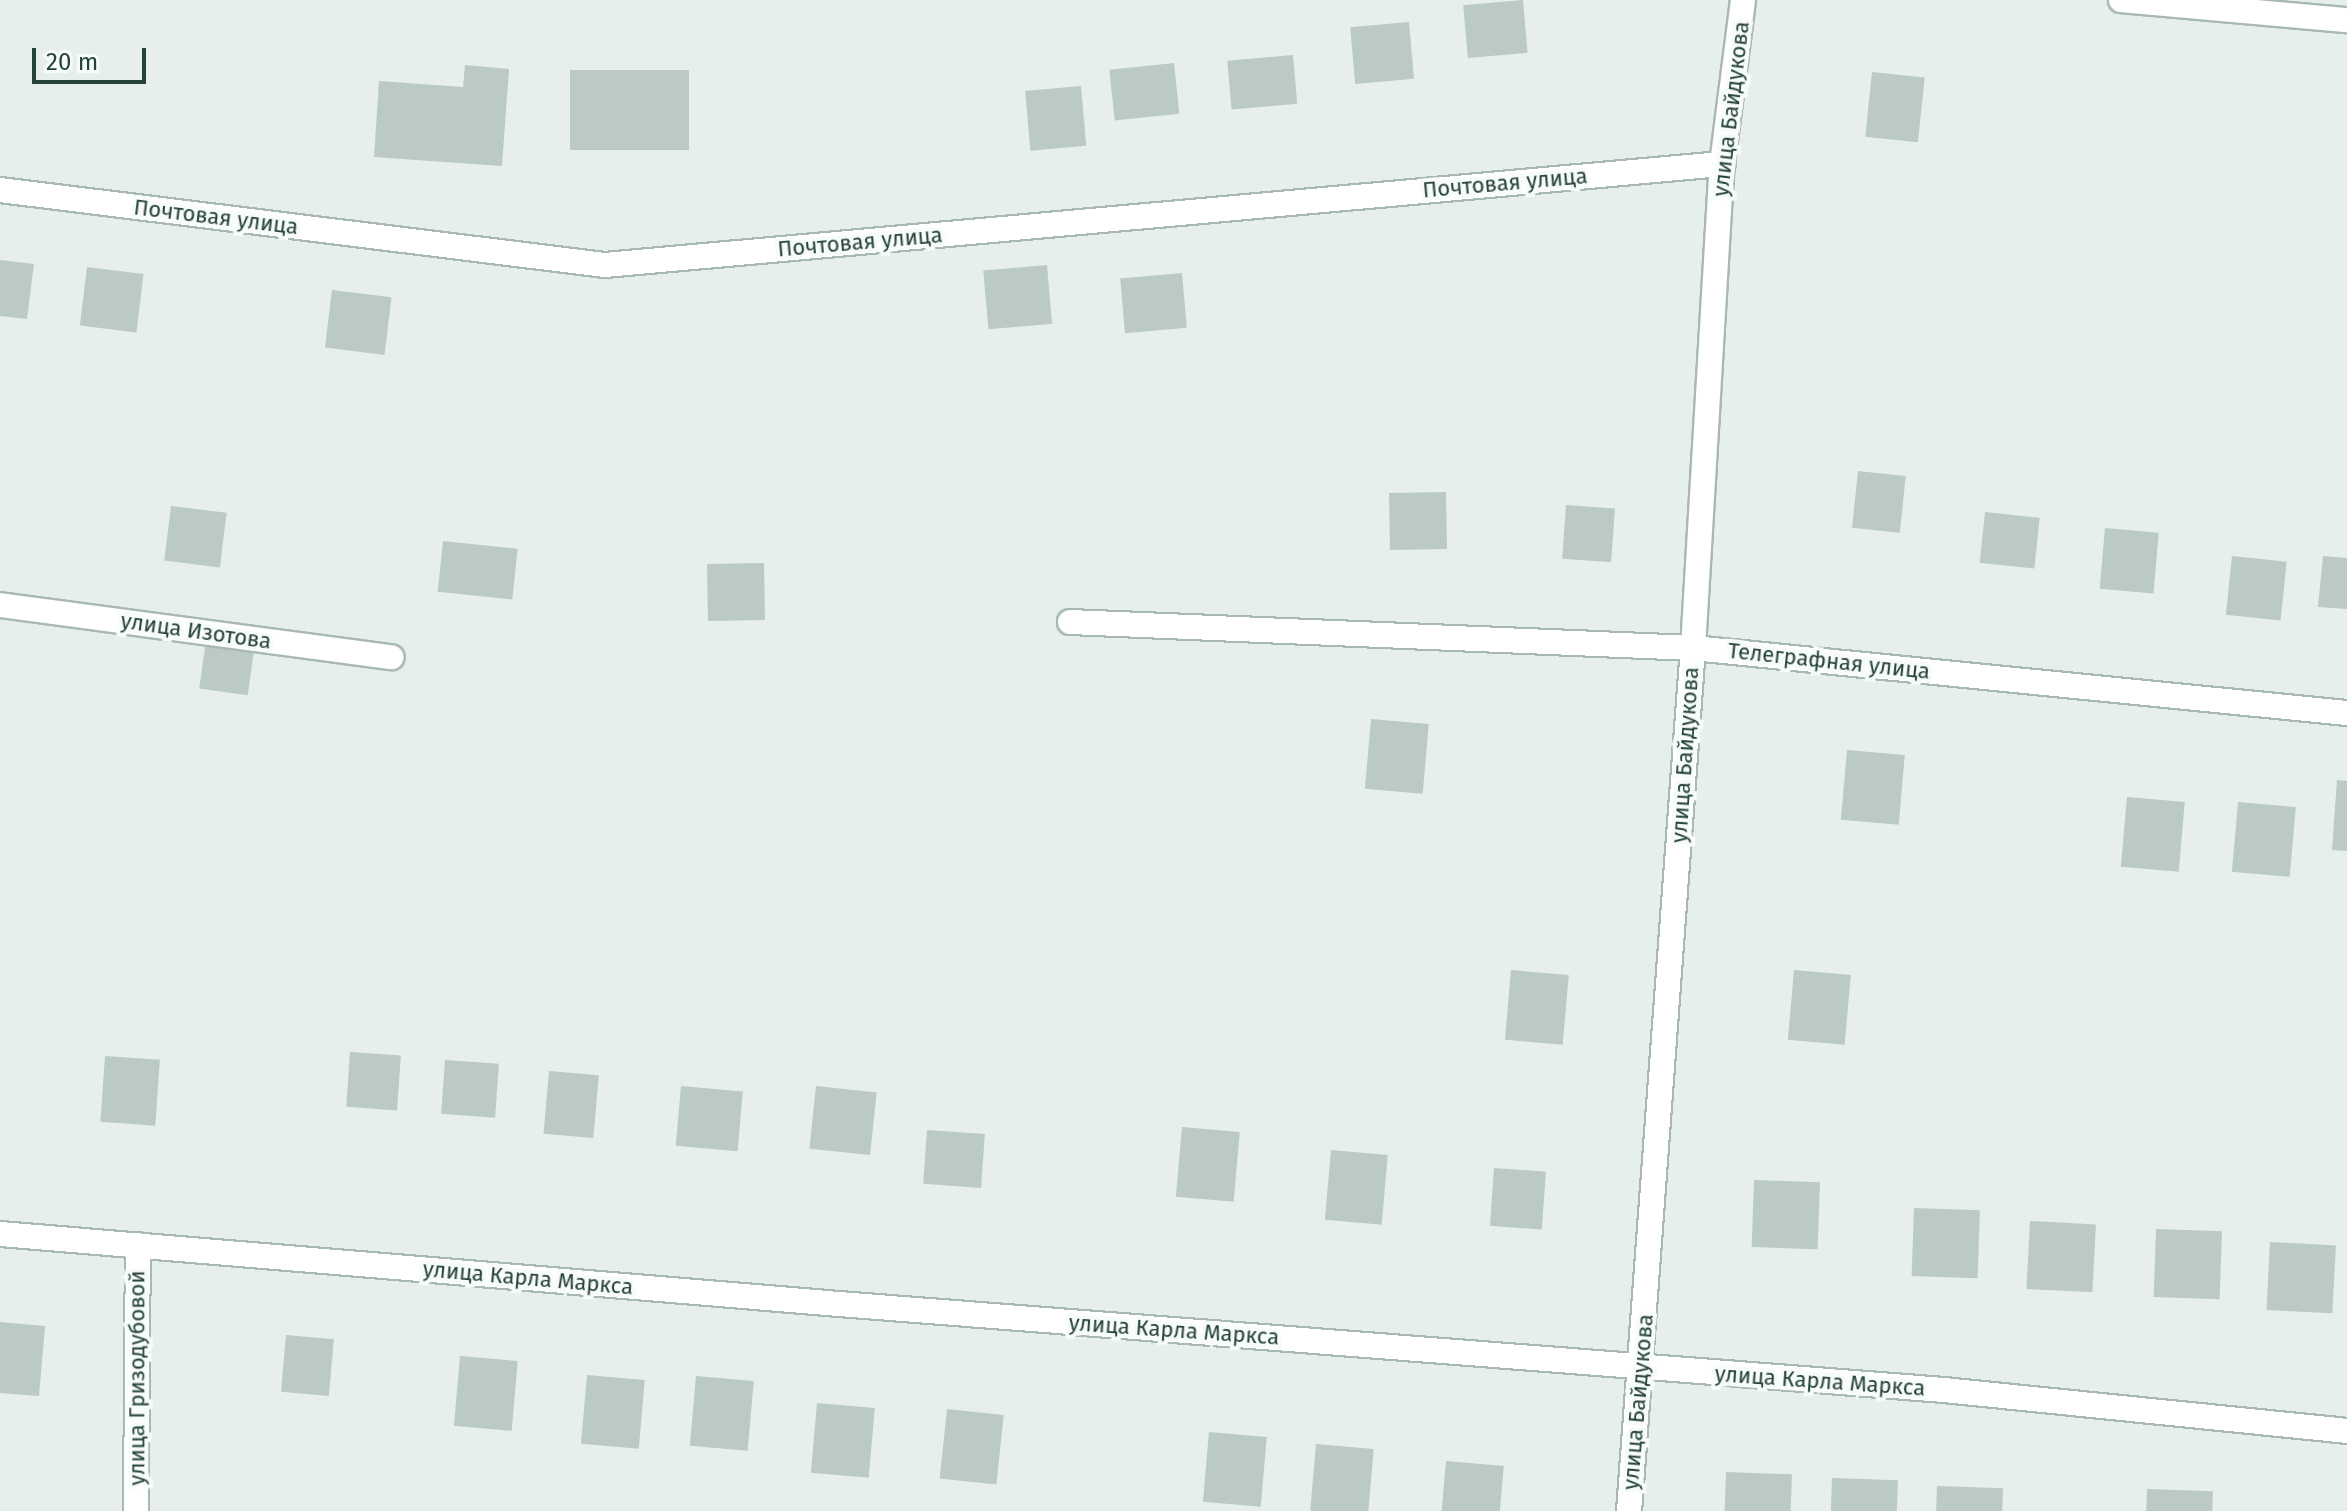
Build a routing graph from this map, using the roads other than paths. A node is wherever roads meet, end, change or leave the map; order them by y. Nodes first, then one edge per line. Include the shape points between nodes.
1 (1743, 0) edge
2 (2121, 0) edge
3 (2347, 20) edge
4 (1722, 164) junction
5 (0, 190) edge
6 (0, 605) edge
7 (1070, 622) dead end
8 (1693, 648) junction
9 (392, 657) dead end
10 (2347, 713) edge
11 (0, 1234) edge
12 (138, 1245) junction
13 (1641, 1367) junction
14 (2347, 1431) edge
15 (136, 1511) edge
16 (1629, 1511) edge

1 - 4 street, улица Байдукова
2 - 3 street
4 - 5 street, Почтовая улица via 605,265
4 - 8 street, улица Байдукова
6 - 9 street, улица Изотова
7 - 8 street, Телеграфная улица
8 - 10 street, Телеграфная улица
8 - 13 street, улица Байдукова
11 - 12 street, улица Карла Маркса
12 - 13 street, улица Карла Маркса
12 - 15 street, улица Гризодубовой
13 - 14 street, улица Карла Маркса via 1944,1390
13 - 16 street, улица Байдукова

